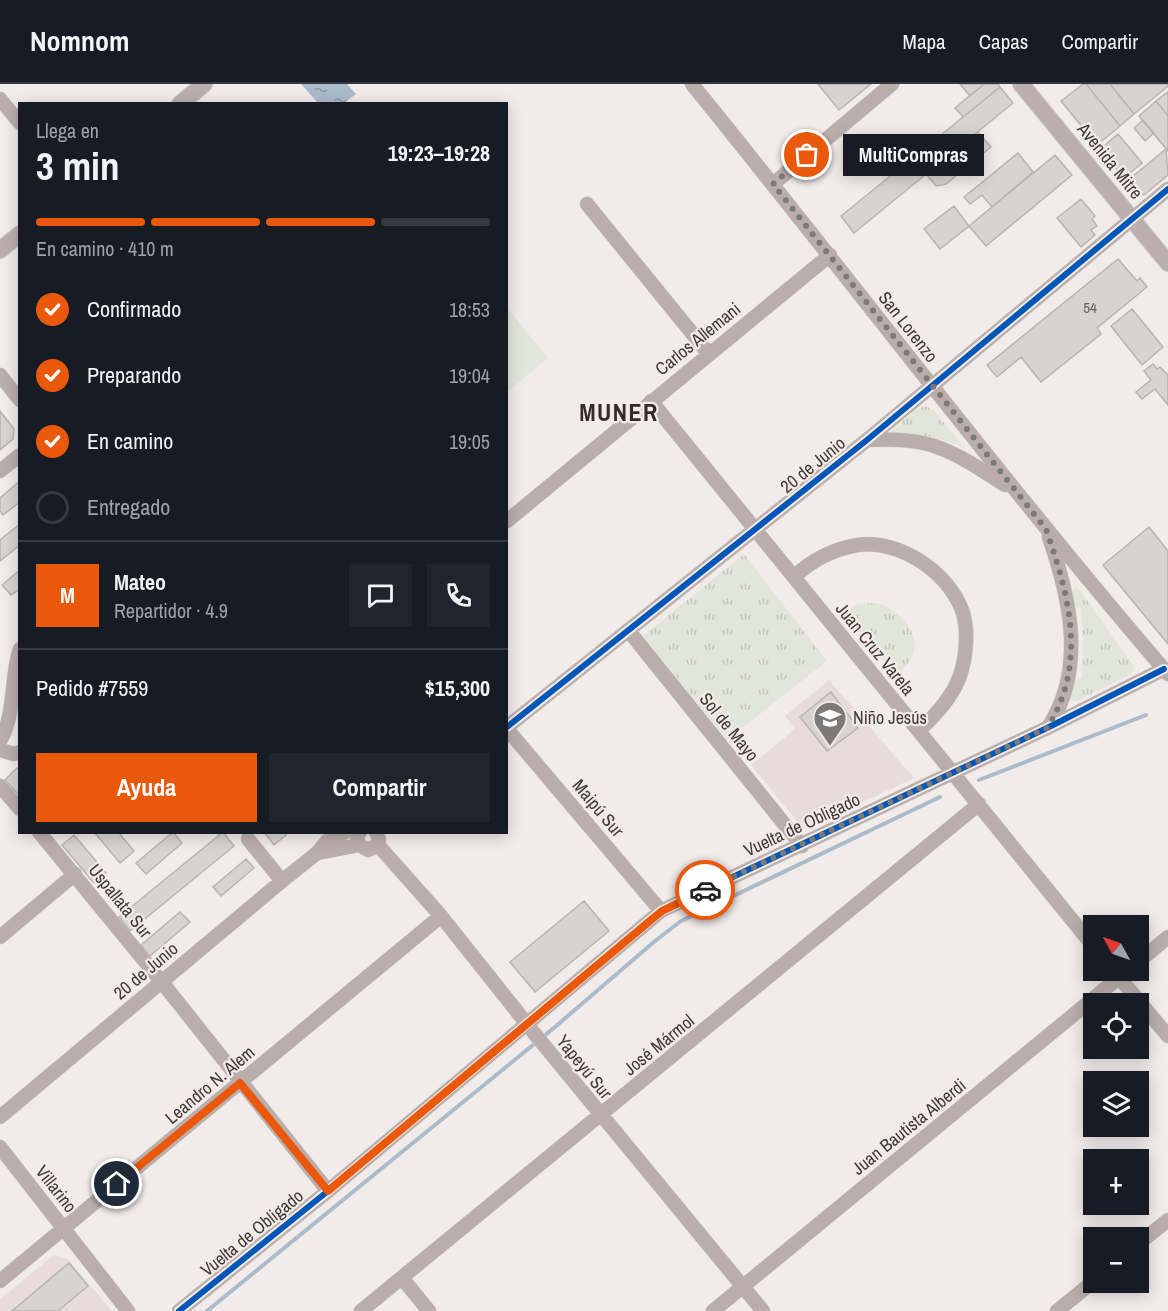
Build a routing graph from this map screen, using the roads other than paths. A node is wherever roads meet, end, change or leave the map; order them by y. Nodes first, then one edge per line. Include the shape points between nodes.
1 (204, 84) edge
2 (692, 84) edge
3 (892, 84) edge
4 (1021, 84) edge
5 (0, 99) edge
6 (182, 102) edge
7 (18, 121) edge
8 (773, 184) junction
9 (1168, 189) edge
10 (587, 204) dead end
11 (1131, 219) junction
12 (18, 236) edge
13 (0, 250) edge
14 (830, 255) junction
15 (1168, 263) edge
16 (709, 354) junction
17 (0, 375) edge
18 (931, 386) junction
19 (18, 398) edge
20 (651, 401) junction
21 (867, 440) junction
22 (18, 457) edge
23 (0, 471) edge
24 (1015, 490) junction
25 (508, 520) edge
26 (1046, 529) junction
27 (756, 530) junction
28 (794, 577) junction
29 (628, 630) junction
30 (18, 655) edge
31 (1166, 671) edge
32 (508, 727) edge
33 (1047, 728) junction
34 (508, 729) edge
35 (919, 731) junction
36 (0, 741) edge
37 (0, 750) edge
38 (18, 753) edge
39 (953, 773) junction
40 (0, 786) edge
41 (979, 804) junction
42 (18, 807) edge
43 (41, 834) edge
44 (355, 835) edge
45 (380, 838) edge
46 (248, 839) dead end
47 (802, 846) junction
48 (75, 874) junction
49 (282, 881) junction
50 (662, 911) junction
51 (441, 916) junction
52 (1083, 933) edge
53 (0, 937) edge
54 (1168, 937) edge
55 (1149, 953) edge
56 (161, 981) junction
57 (1110, 981) edge
58 (1126, 981) edge
59 (530, 1029) junction
60 (1168, 1036) edge
61 (240, 1083) junction
62 (601, 1116) junction
63 (0, 1117) edge
64 (0, 1147) edge
65 (328, 1191) junction
66 (1168, 1220) edge
67 (64, 1228) junction
68 (1149, 1235) edge
69 (402, 1278) junction
70 (0, 1281) edge
71 (743, 1286) junction
72 (1083, 1290) edge
73 (128, 1311) edge
74 (179, 1311) edge
75 (361, 1311) edge
76 (429, 1311) edge
77 (713, 1311) edge
78 (764, 1311) edge
79 (1057, 1311) edge

1 - 6 main road
2 - 8 street, San Lorenzo
3 - 8 street
4 - 11 main road, Avenida Mitre
5 - 7 street
8 - 14 street, San Lorenzo
9 - 11 street, 20 de Junio
10 - 16 street
11 - 15 main road, Avenida Mitre
11 - 18 street, 20 de Junio
12 - 13 main road
14 - 16 street, Carlos Allemani
14 - 18 street, San Lorenzo
16 - 20 street, Carlos Allemani
17 - 19 street
18 - 21 street, 20 de Junio
18 - 24 street, San Lorenzo
20 - 25 street, Carlos Allemani
20 - 27 street, Juan Cruz Varela
21 - 24 street via 925,443
21 - 27 street, 20 de Junio
22 - 23 street
24 - 26 street, San Lorenzo
26 - 31 street, San Lorenzo
26 - 33 street via 1060,571 1072,646 1065,691
27 - 28 street, Juan Cruz Varela
27 - 29 street, 20 de Junio
28 - 35 street, Juan Cruz Varela
28 - 35 street via 828,552 860,544 890,547 916,558 954,594 963,614 965,659 948,699
29 - 32 street, 20 de Junio
29 - 47 street, Sol de Mayo
30 - 36 street via 8,728
31 - 33 street, Vuelta de Obligado
33 - 39 street, Vuelta de Obligado
34 - 50 street, Maipú Sur
35 - 39 street, Juan Cruz Varela
37 - 38 street
39 - 41 street, Juan Cruz Varela
39 - 47 street, Vuelta de Obligado
40 - 42 street
41 - 52 street, Juan Cruz Varela
41 - 62 street, José Mármol
43 - 48 street, Uspallata Sur
44 - 45 street, Yapeyú Sur via 368,850
44 - 49 street, 20 de Junio via 327,841
45 - 51 street, Yapeyú Sur
46 - 49 street
47 - 50 street, Vuelta de Obligado
48 - 53 street
48 - 56 street, Uspallata Sur
49 - 56 street, 20 de Junio
50 - 59 street, Vuelta de Obligado
51 - 59 street, Yapeyú Sur
51 - 61 street, Leandro N. Alem
54 - 55 street
56 - 61 street, Uspallata Sur
56 - 63 street, 20 de Junio
57 - 71 street, Juan Bautista Alberdi
58 - 60 street
59 - 62 street, Yapeyú Sur
59 - 65 street, Vuelta de Obligado
61 - 65 street, Uspallata Sur
61 - 67 street, Leandro N. Alem
62 - 69 street, José Mármol
62 - 71 street, Yapeyú Sur
64 - 67 street, Villarino
65 - 74 street, Vuelta de Obligado
66 - 68 street
67 - 70 street, Leandro N. Alem
67 - 73 street, Villarino
69 - 75 street, José Mármol
69 - 76 street
71 - 77 street, Juan Bautista Alberdi
71 - 78 street, Yapeyú Sur
72 - 79 street

